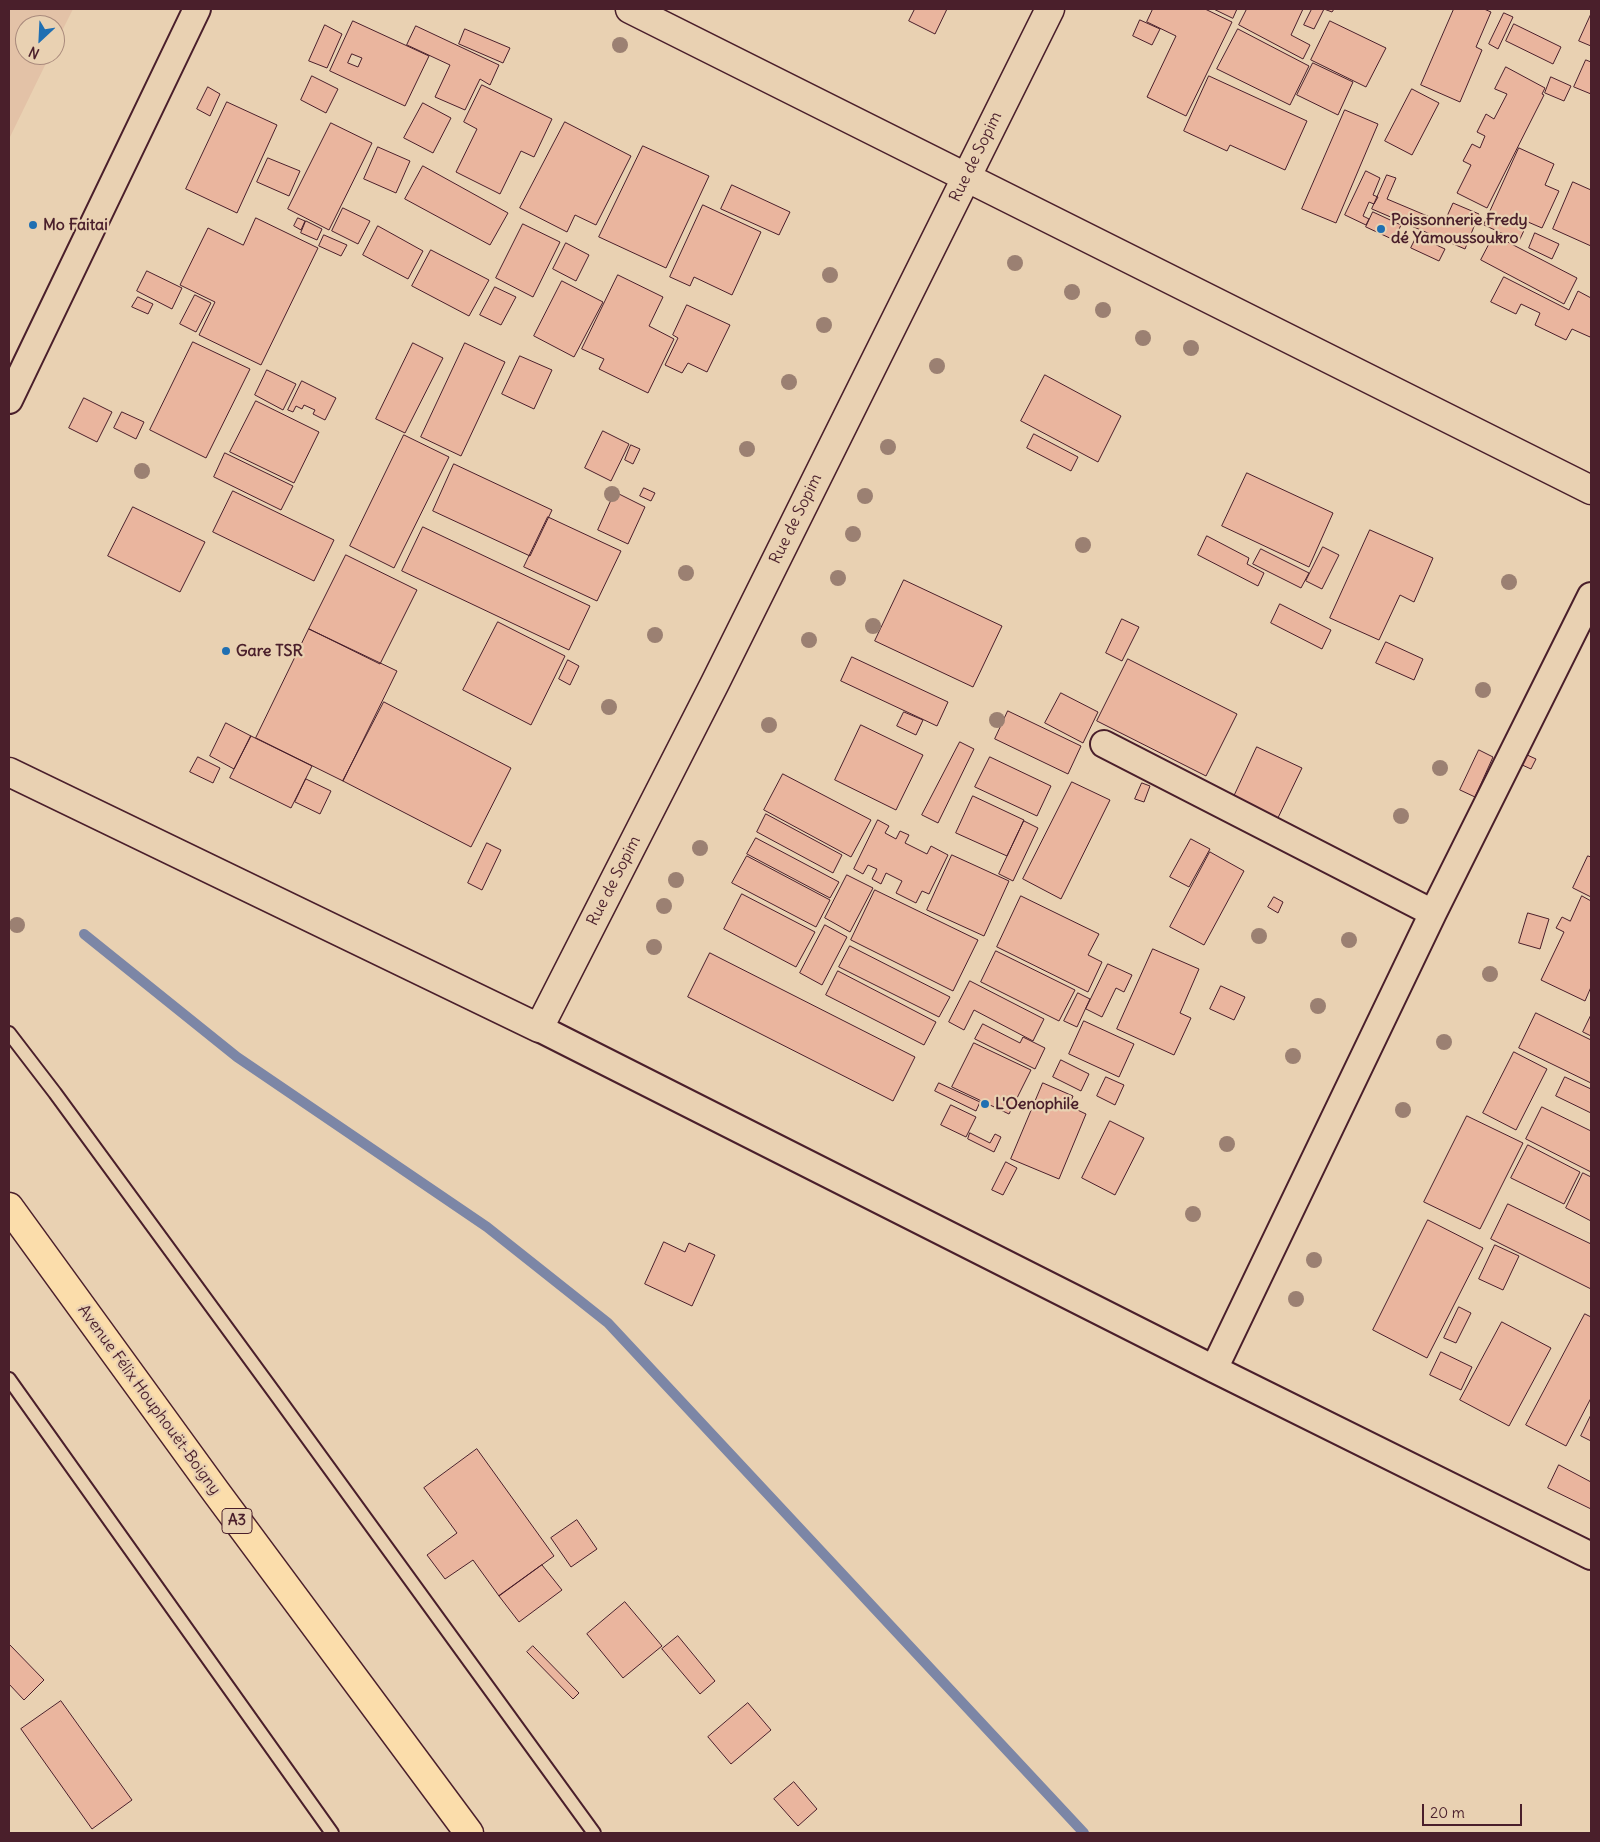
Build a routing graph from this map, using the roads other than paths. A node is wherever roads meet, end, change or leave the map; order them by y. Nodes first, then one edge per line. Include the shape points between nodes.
1 (198, 9) edge
2 (630, 9) edge
3 (1050, 9) edge
4 (966, 177) junction
5 (9, 400) edge
6 (1591, 490) edge
7 (1591, 596) edge
8 (1104, 744) dead end
9 (9, 772) edge
10 (1433, 912) junction
11 (539, 1028) junction
12 (9, 1034) edge
13 (9, 1207) edge
14 (1214, 1369) junction
15 (9, 1379) edge
16 (1591, 1556) edge
17 (332, 1833) edge
18 (469, 1833) edge
19 (594, 1833) edge

1 - 5 street
2 - 4 street
3 - 4 street, Rue de Sopim
4 - 6 street
4 - 11 street, Rue de Sopim via 715,683
7 - 10 street
8 - 10 street
9 - 11 street
10 - 14 street
11 - 14 street
12 - 19 lane
13 - 18 highway, Avenue Félix Houphouët-Boigny / A3
14 - 16 street
15 - 17 lane

